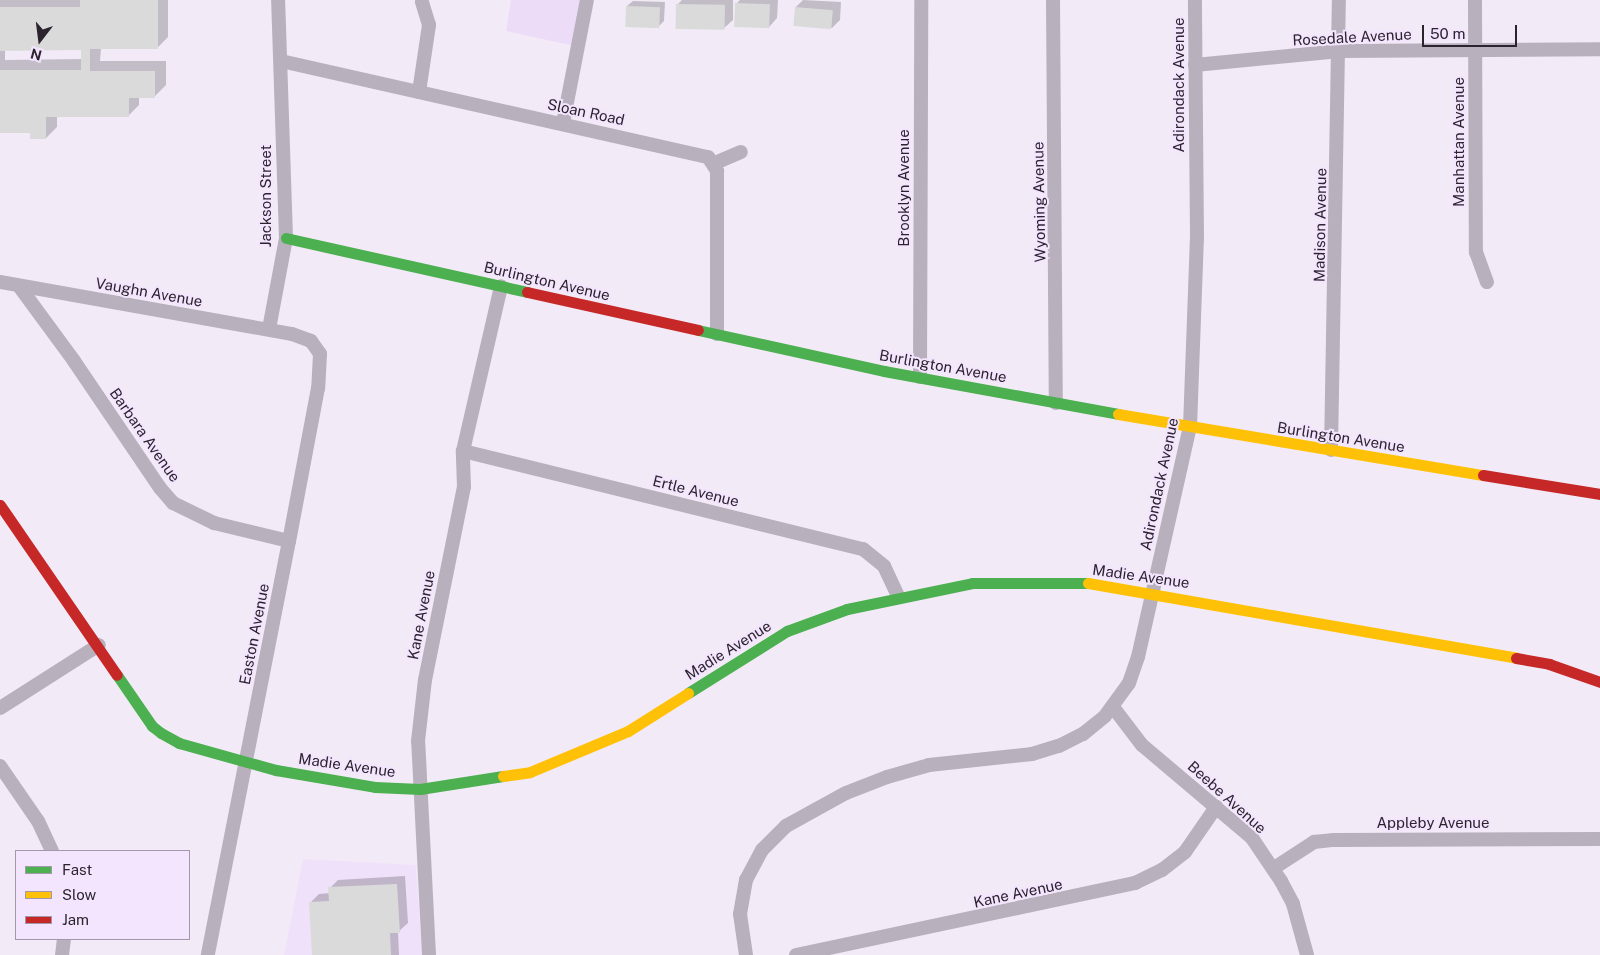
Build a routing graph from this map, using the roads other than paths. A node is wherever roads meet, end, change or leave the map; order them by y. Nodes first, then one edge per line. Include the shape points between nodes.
1 (278, 0) edge
2 (587, 0) edge
3 (921, 0) edge
4 (1053, 0) edge
5 (1195, 0) edge
6 (1339, 0) edge
7 (1475, 0) edge
8 (422, 2) dead end
9 (1600, 49) edge
10 (1475, 50) junction
11 (1340, 51) junction
12 (281, 61) junction
13 (1195, 65) junction
14 (420, 92) junction
15 (563, 123) junction
16 (741, 152) dead end
17 (715, 164) junction
18 (286, 238) junction
19 (0, 282) edge
20 (1487, 282) dead end
21 (19, 286) junction
22 (501, 286) junction
23 (269, 329) junction
24 (292, 334) joint
25 (717, 334) junction
26 (920, 377) junction
27 (1056, 403) junction
28 (1190, 427) junction
29 (1331, 450) junction
30 (464, 451) junction
31 (1600, 494) edge
32 (0, 505) edge
33 (289, 541) junction
34 (1152, 591) junction
35 (898, 596) junction
36 (99, 645) junction
37 (1600, 682) edge
38 (1113, 707) junction
39 (0, 708) edge
40 (245, 761) junction
41 (0, 766) edge
42 (420, 789) junction
43 (1216, 808) junction
44 (1600, 840) edge
45 (52, 850) edge
46 (1274, 868) junction
47 (64, 940) edge
48 (62, 955) edge
49 (208, 955) edge
50 (429, 955) edge
51 (746, 955) edge
52 (796, 955) edge
53 (1307, 955) edge

1 - 12 street, Jackson Street
2 - 15 street
3 - 26 street, Brooklyn Avenue
4 - 27 street, Wyoming Avenue
5 - 13 street, Adirondack Avenue
6 - 11 street, Madison Avenue
7 - 10 street, Manhattan Avenue
8 - 14 street via 429,25
9 - 10 street, Rosedale Avenue
10 - 11 street, Rosedale Avenue
10 - 20 street, Manhattan Avenue via 1476,252
11 - 13 street, Rosedale Avenue
11 - 29 street, Madison Avenue
12 - 14 street, Sloan Road
12 - 18 street, Jackson Street
13 - 28 street, Adirondack Avenue via 1197,238
14 - 15 street, Sloan Road
15 - 17 street, Sloan Road via 692,152
16 - 17 street
17 - 25 street
18 - 22 street, Burlington Avenue
18 - 23 street, Jackson Street
19 - 21 street, Vaughn Avenue
21 - 23 street, Vaughn Avenue
21 - 33 street, Barbara Avenue via 173,502 214,523
22 - 25 street, Burlington Avenue
22 - 30 street, Kane Avenue
23 - 24 street, Vaughn Avenue
24 - 33 street, Easton Avenue via 311,341 321,363
25 - 26 street, Burlington Avenue
26 - 27 street, Burlington Avenue
27 - 28 street, Burlington Avenue
28 - 29 street, Burlington Avenue
28 - 34 street, Adirondack Avenue
29 - 31 street, Burlington Avenue
30 - 35 street, Ertle Avenue via 863,549 884,566
30 - 42 street, Kane Avenue via 464,488 425,680 418,741
32 - 36 street, Madie Avenue
33 - 40 street, Easton Avenue
34 - 35 street, Madie Avenue via 1101,583 1036,581 972,583
34 - 37 street, Madie Avenue via 1548,664
34 - 38 street, Adirondack Avenue via 1134,670
35 - 42 street, Madie Avenue via 847,609 787,631 628,731 581,752 530,772
36 - 39 street
36 - 40 street, Madie Avenue via 157,729 179,743
38 - 43 street, Beebe Avenue via 1142,745
38 - 51 street, Adirondack Avenue via 1083,734 1059,746 1032,754 928,765 887,777 846,793 786,826 762,850 746,880 740,914
40 - 42 street, Madie Avenue via 327,780
40 - 49 street, Easton Avenue
41 - 45 street via 38,821
42 - 50 street, Kane Avenue
43 - 46 street, Beebe Avenue via 1252,838
43 - 52 street, Kane Avenue via 1185,852 1162,870 1136,883
44 - 46 street, Appleby Avenue via 1334,840 1314,842
46 - 53 street, Beebe Avenue via 1293,904
47 - 48 street

